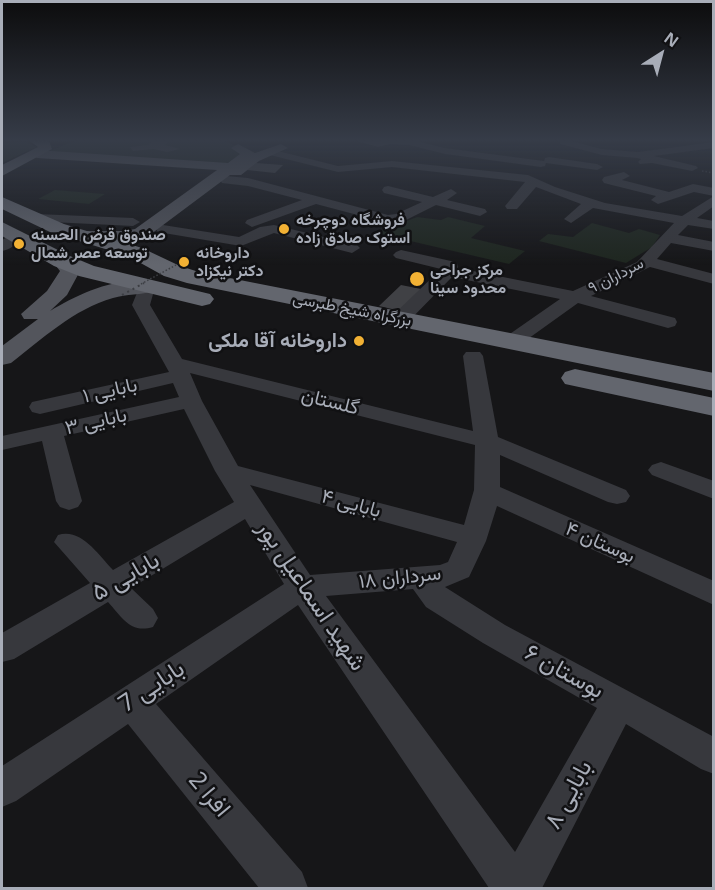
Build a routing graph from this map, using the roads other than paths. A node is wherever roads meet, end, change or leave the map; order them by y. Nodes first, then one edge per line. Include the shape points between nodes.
1 (215, 183) edge
2 (218, 183) edge
3 (248, 183) edge
4 (381, 183) edge
5 (530, 183) edge
6 (535, 183) edge
7 (618, 183) edge
8 (654, 183) edge
9 (641, 188) junction
10 (713, 192) edge
11 (451, 193) dead end
12 (563, 194) junction
13 (626, 194) dead end
14 (497, 198) dead end
15 (314, 200) junction
16 (2, 202) edge
17 (434, 202) junction
18 (591, 203) junction
19 (374, 206) dead end
20 (550, 209) dead end
21 (414, 211) junction
22 (359, 212) junction
23 (480, 212) dead end
24 (438, 217) dead end
25 (572, 219) dead end
26 (687, 219) junction
27 (43, 222) junction
28 (252, 223) dead end
29 (714, 225) edge
30 (131, 229) junction
31 (160, 234) junction
32 (84, 236) junction
33 (6, 237) edge
34 (669, 238) junction
35 (714, 247) edge
36 (352, 248) dead end
37 (401, 255) dead end
38 (62, 261) junction
39 (647, 261) junction
40 (86, 271) junction
41 (448, 271) junction
42 (153, 278) junction
43 (714, 279) edge
44 (97, 294) junction
45 (57, 295) junction
46 (575, 297) junction
47 (399, 320) junction
48 (668, 322) dead end
49 (2, 337) edge
50 (511, 342) junction
51 (473, 356) junction
52 (2, 358) edge
53 (182, 380) junction
54 (714, 382) edge
55 (40, 407) dead end
56 (714, 407) edge
57 (51, 432) junction
58 (487, 441) junction
59 (2, 443) edge
60 (661, 470) dead end
61 (228, 471) junction
62 (487, 491) junction
63 (714, 491) edge
64 (617, 496) dead end
65 (69, 501) dead end
66 (250, 504) junction
67 (473, 537) junction
68 (68, 542) dead end
69 (422, 579) junction
70 (110, 585) junction
71 (302, 587) junction
72 (714, 594) edge
73 (142, 618) dead end
74 (2, 650) edge
75 (131, 701) junction
76 (619, 702) junction
77 (714, 757) edge
78 (2, 788) edge
79 (286, 888) edge
80 (517, 888) edge

1 - 30 main road via 141,233
2 - 31 main road
3 - 15 street
4 - 17 street
5 - 14 street via 514,204
6 - 12 street
7 - 9 street
8 - 9 street
9 - 10 street via 663,198 693,188
9 - 13 street
10 - 26 street, سرداران ۹
11 - 17 street
12 - 18 street
12 - 20 street
15 - 22 street
15 - 28 street
16 - 27 highway, بزرگراه شیخ طبرسی
17 - 21 street
17 - 23 street
18 - 25 street
18 - 26 street via 624,214
19 - 22 street
21 - 22 street via 394,220
21 - 24 street
26 - 29 street
26 - 34 street, سرداران ۹
27 - 30 street
27 - 32 highway, بزرگراه شیخ طبرسی
27 - 40 highway via 61,237 124,258 117,267
30 - 31 main road via 127,241 134,244
30 - 32 main road
31 - 36 street via 240,242 270,228 291,228
31 - 42 main road via 154,252
32 - 42 highway, بزرگراه شیخ طبرسی via 135,252
33 - 38 highway, بزرگراه شیخ طبرسی
34 - 35 street
34 - 39 street, سرداران ۹
37 - 41 street via 446,264 452,268
38 - 40 highway, بزرگراه شیخ طبرسی
38 - 45 main road via 70,271
39 - 43 street
39 - 46 street, سرداران ۹
40 - 42 highway, بزرگراه شیخ طبرسی
41 - 46 street
41 - 47 street
42 - 44 main road
42 - 47 highway, بزرگراه شیخ طبرسی via 208,281
42 - 51 highway, بزرگراه شیخ طبرسی
42 - 53 street, شهید اسماعیل پور via 141,305
44 - 45 main road via 96,290 82,287
44 - 52 main road via 63,311
45 - 49 main road
46 - 48 street
46 - 50 street, سرداران ۹
47 - 50 highway, بزرگراه شیخ طبرسی
50 - 54 highway, بزرگراه شیخ طبرسی
51 - 56 highway, بزرگراه شیخ طبرسی
51 - 58 street, سرداران ۱۸
53 - 55 street, بابایی ۱
53 - 57 street, بابایی ۳
53 - 58 street, گلستان
53 - 61 street, شهید اسماعیل پور
57 - 59 street, بابایی ۳
57 - 65 street
58 - 62 street, سرداران ۱۸
58 - 64 street, گلستان
60 - 63 street
61 - 66 street, شهید اسماعیل پور
61 - 67 street, بابایی ۴
62 - 67 street, سرداران ۱۸
62 - 72 street, بوستان ۴
66 - 70 street, بابایی ۵
66 - 71 street, شهید اسماعیل پور
67 - 69 street, سرداران ۱۸ via 459,569
68 - 70 street
69 - 71 street, سرداران ۱۸
69 - 76 street, بوستان ۶ via 437,599
70 - 73 street
70 - 74 street, بابایی ۵
71 - 75 street, بابایی 7
71 - 80 street, شهید اسماعیل پور
75 - 78 street, بابایی 7
75 - 79 street, افرا 2
76 - 77 street, بوستان ۶
76 - 80 street, بابایی ۸

